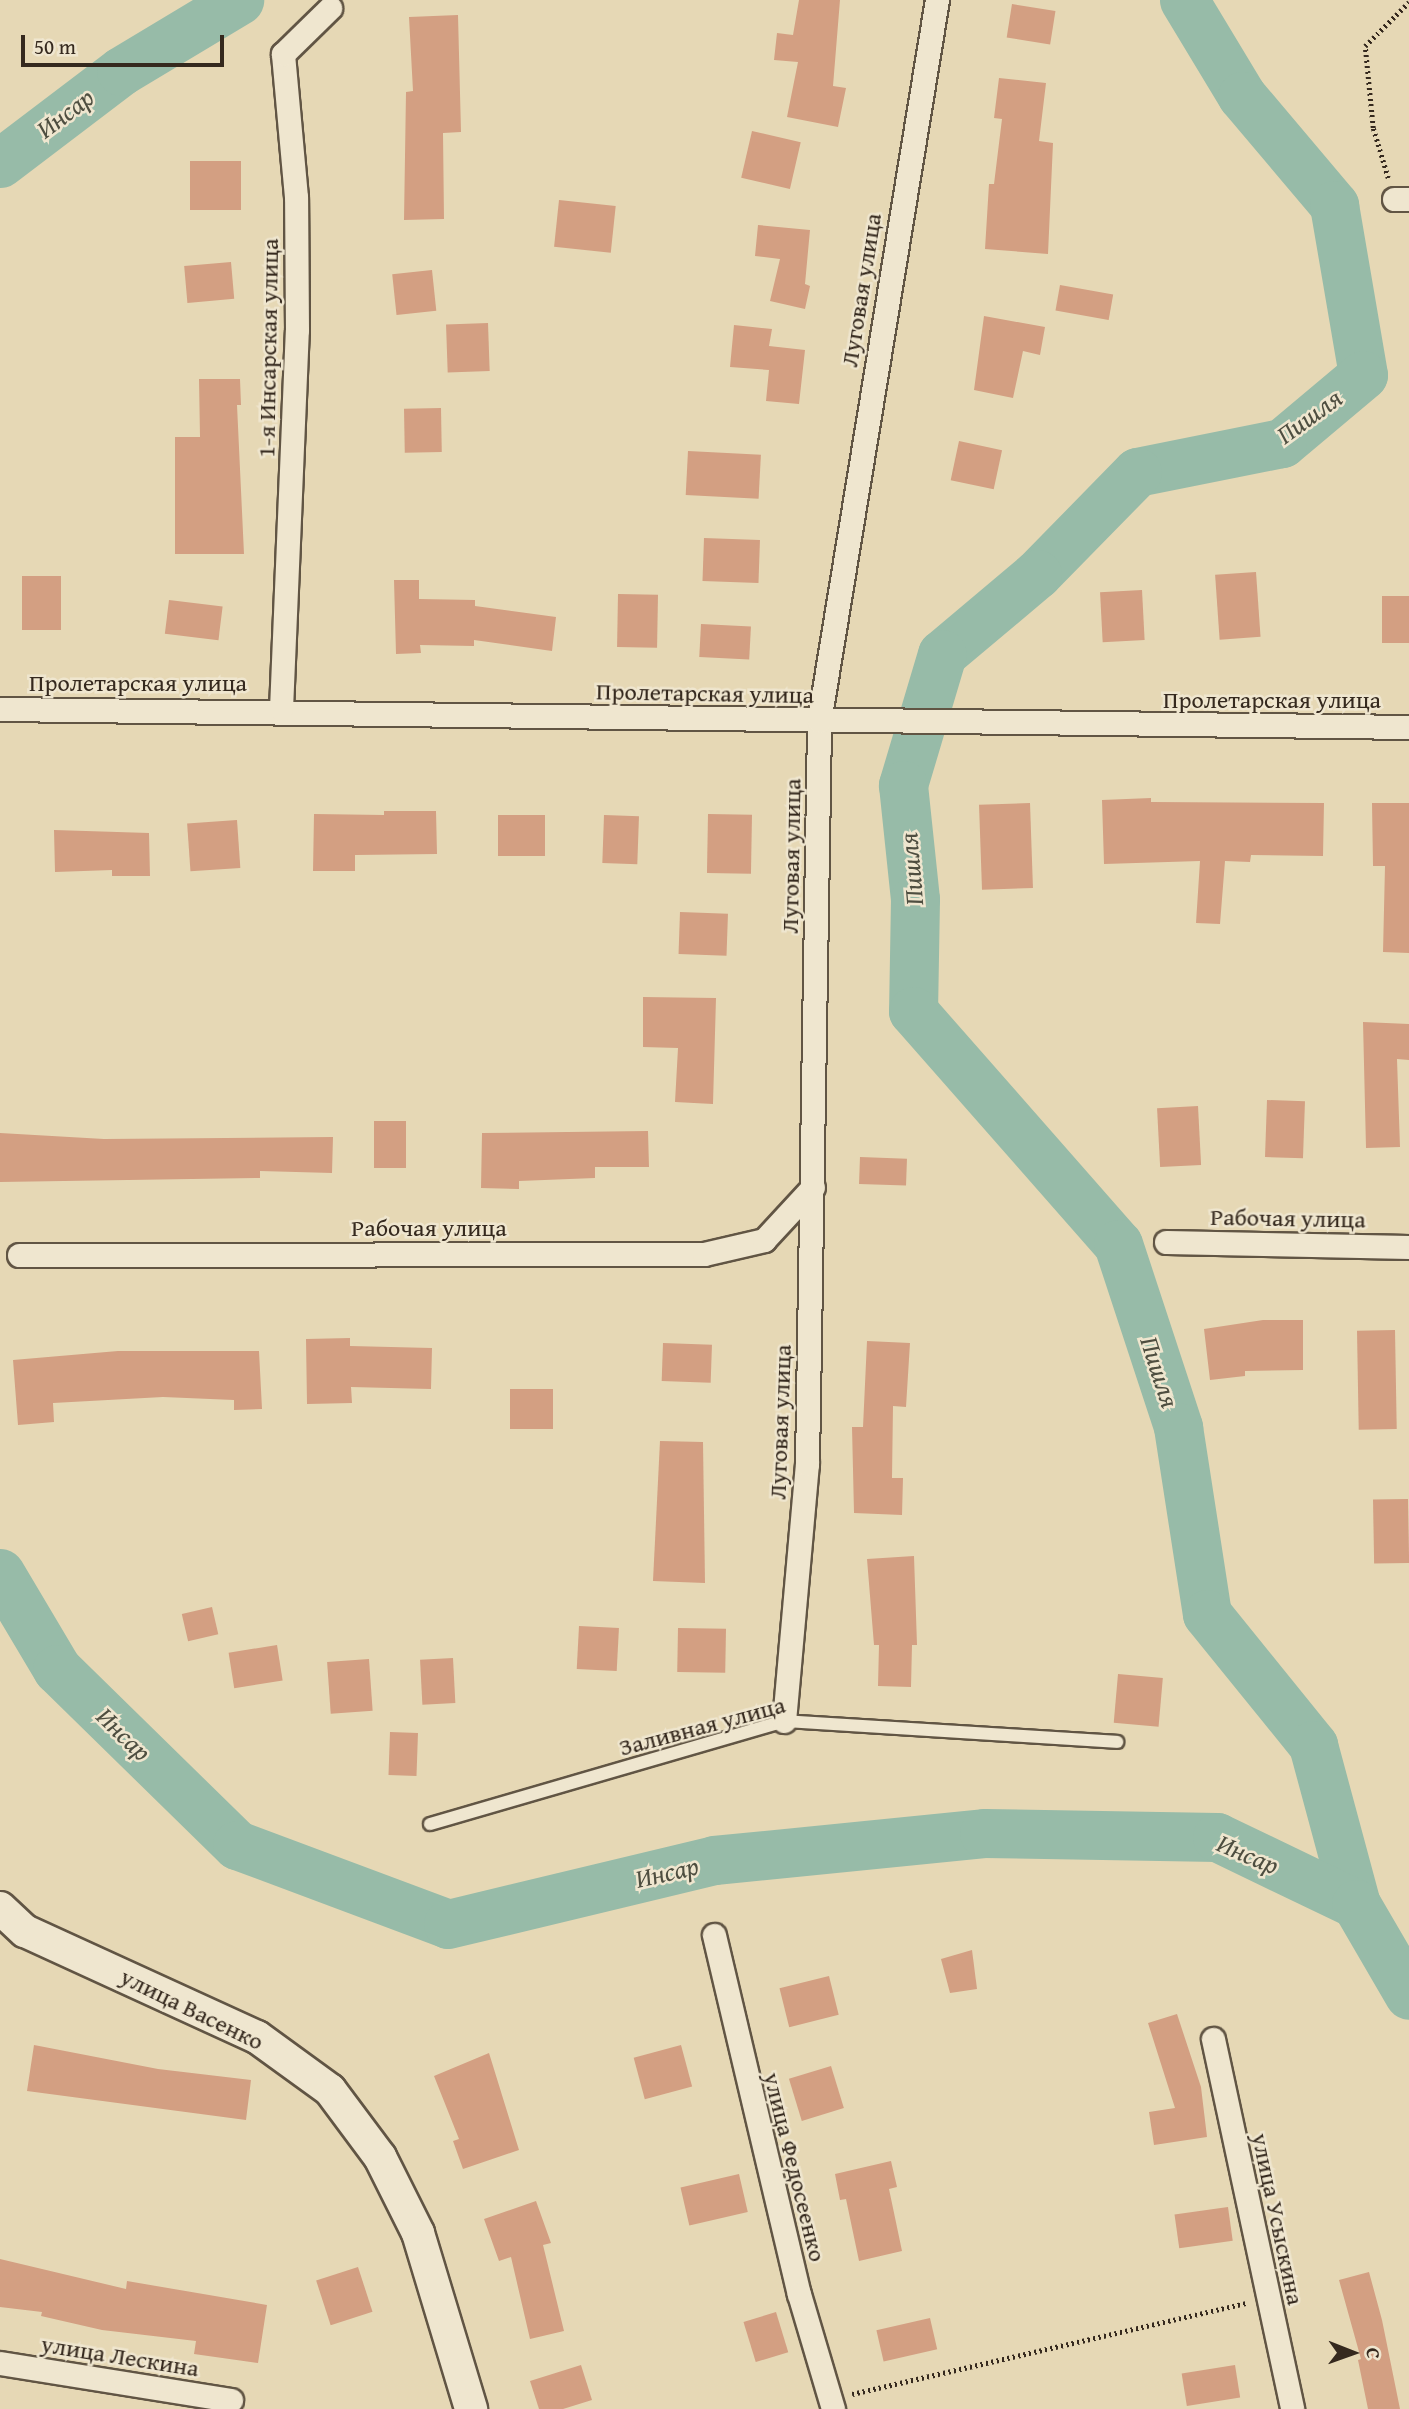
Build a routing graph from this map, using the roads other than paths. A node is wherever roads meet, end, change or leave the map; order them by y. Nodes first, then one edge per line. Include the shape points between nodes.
1 (937, 0) edge
2 (330, 8) dead end
3 (0, 709) edge
4 (281, 709) junction
5 (819, 721) junction
6 (1409, 727) edge
7 (813, 1187) junction
8 (1166, 1242) dead end
9 (1409, 1247) edge
10 (19, 1255) dead end
11 (784, 1721) junction
12 (1117, 1742) dead end
13 (430, 1824) dead end
14 (0, 1908) edge
15 (714, 1936) dead end
16 (1213, 2039) dead end
17 (0, 2363) edge
18 (231, 2400) dead end
19 (831, 2404) edge
20 (471, 2409) edge
21 (1292, 2409) edge

1 - 5 street, Луговая улица
2 - 4 street, 1-я Инсарская улица via 283,54 296,197 297,330
3 - 4 street, Пролетарская улица
4 - 5 street, Пролетарская улица
5 - 6 street, Пролетарская улица
5 - 7 street, Луговая улица
7 - 10 street, Рабочая улица via 764,1240 704,1254
7 - 11 street, Луговая улица via 807,1464
8 - 9 street, Рабочая улица
11 - 12 lane, Заливная улица
11 - 13 lane, Заливная улица
14 - 20 street, улица Васенко via 25,1931 257,2037 330,2090 380,2157 418,2233
15 - 19 street, улица Федосеенко via 799,2294
16 - 21 street, улица Усыскина
17 - 18 street, улица Лескина

